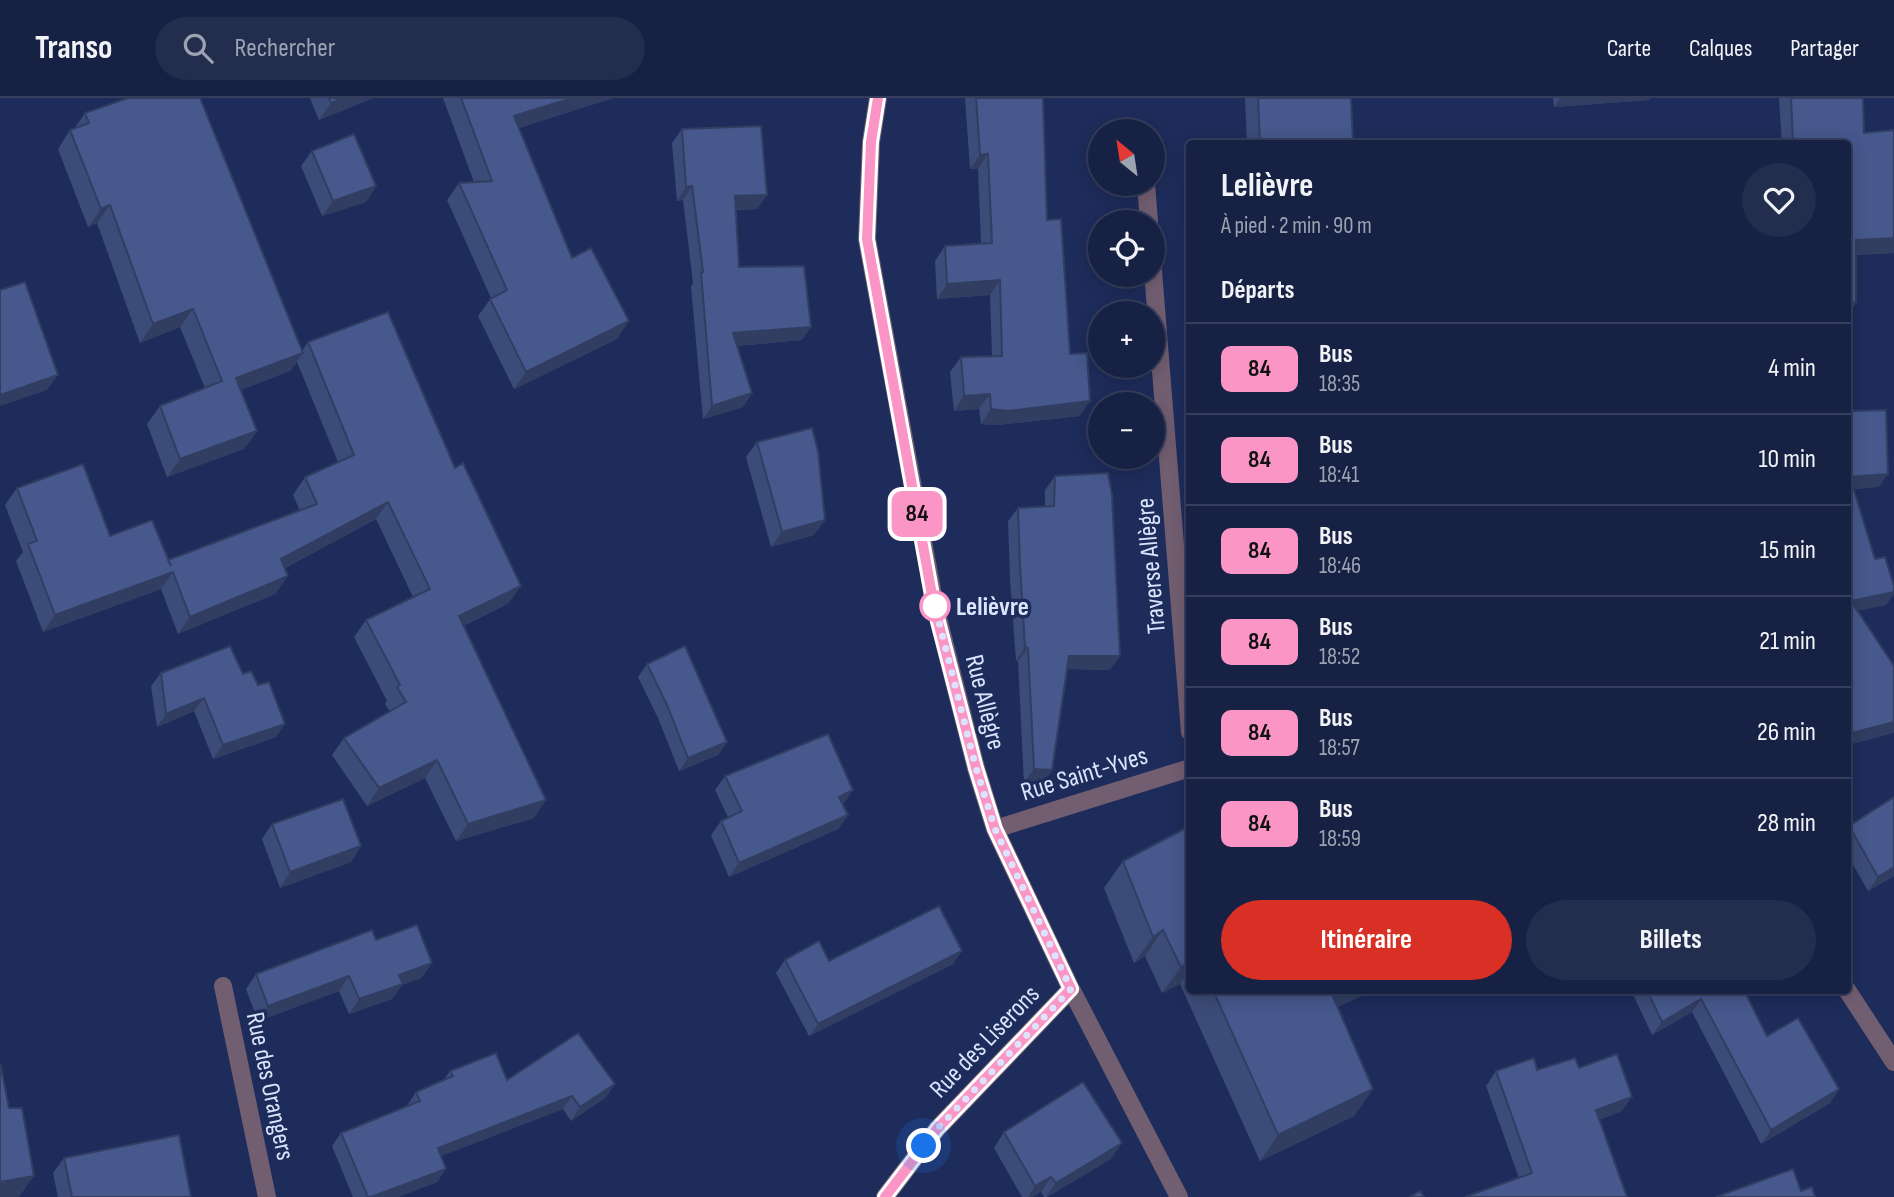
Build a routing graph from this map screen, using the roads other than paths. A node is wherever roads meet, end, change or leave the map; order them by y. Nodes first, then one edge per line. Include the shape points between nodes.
1 (878, 98) edge
2 (1154, 287) edge
3 (1186, 682) edge
4 (1186, 769) edge
5 (995, 829) junction
6 (223, 986) dead end
7 (1071, 989) junction
8 (1850, 994) edge
9 (1894, 1062) edge
10 (267, 1197) edge
11 (885, 1197) edge
12 (1179, 1197) edge

1 - 5 street, Rue Allègre via 871,142 867,239 934,606
2 - 3 street, Traverse Allègre
4 - 5 street, Rue Saint-Yves
5 - 7 street, Rue Allègre
6 - 10 street, Rue des Orangers
7 - 11 street, Rue des Liserons via 937,1129
7 - 12 street, Rue Allègre
8 - 9 street

